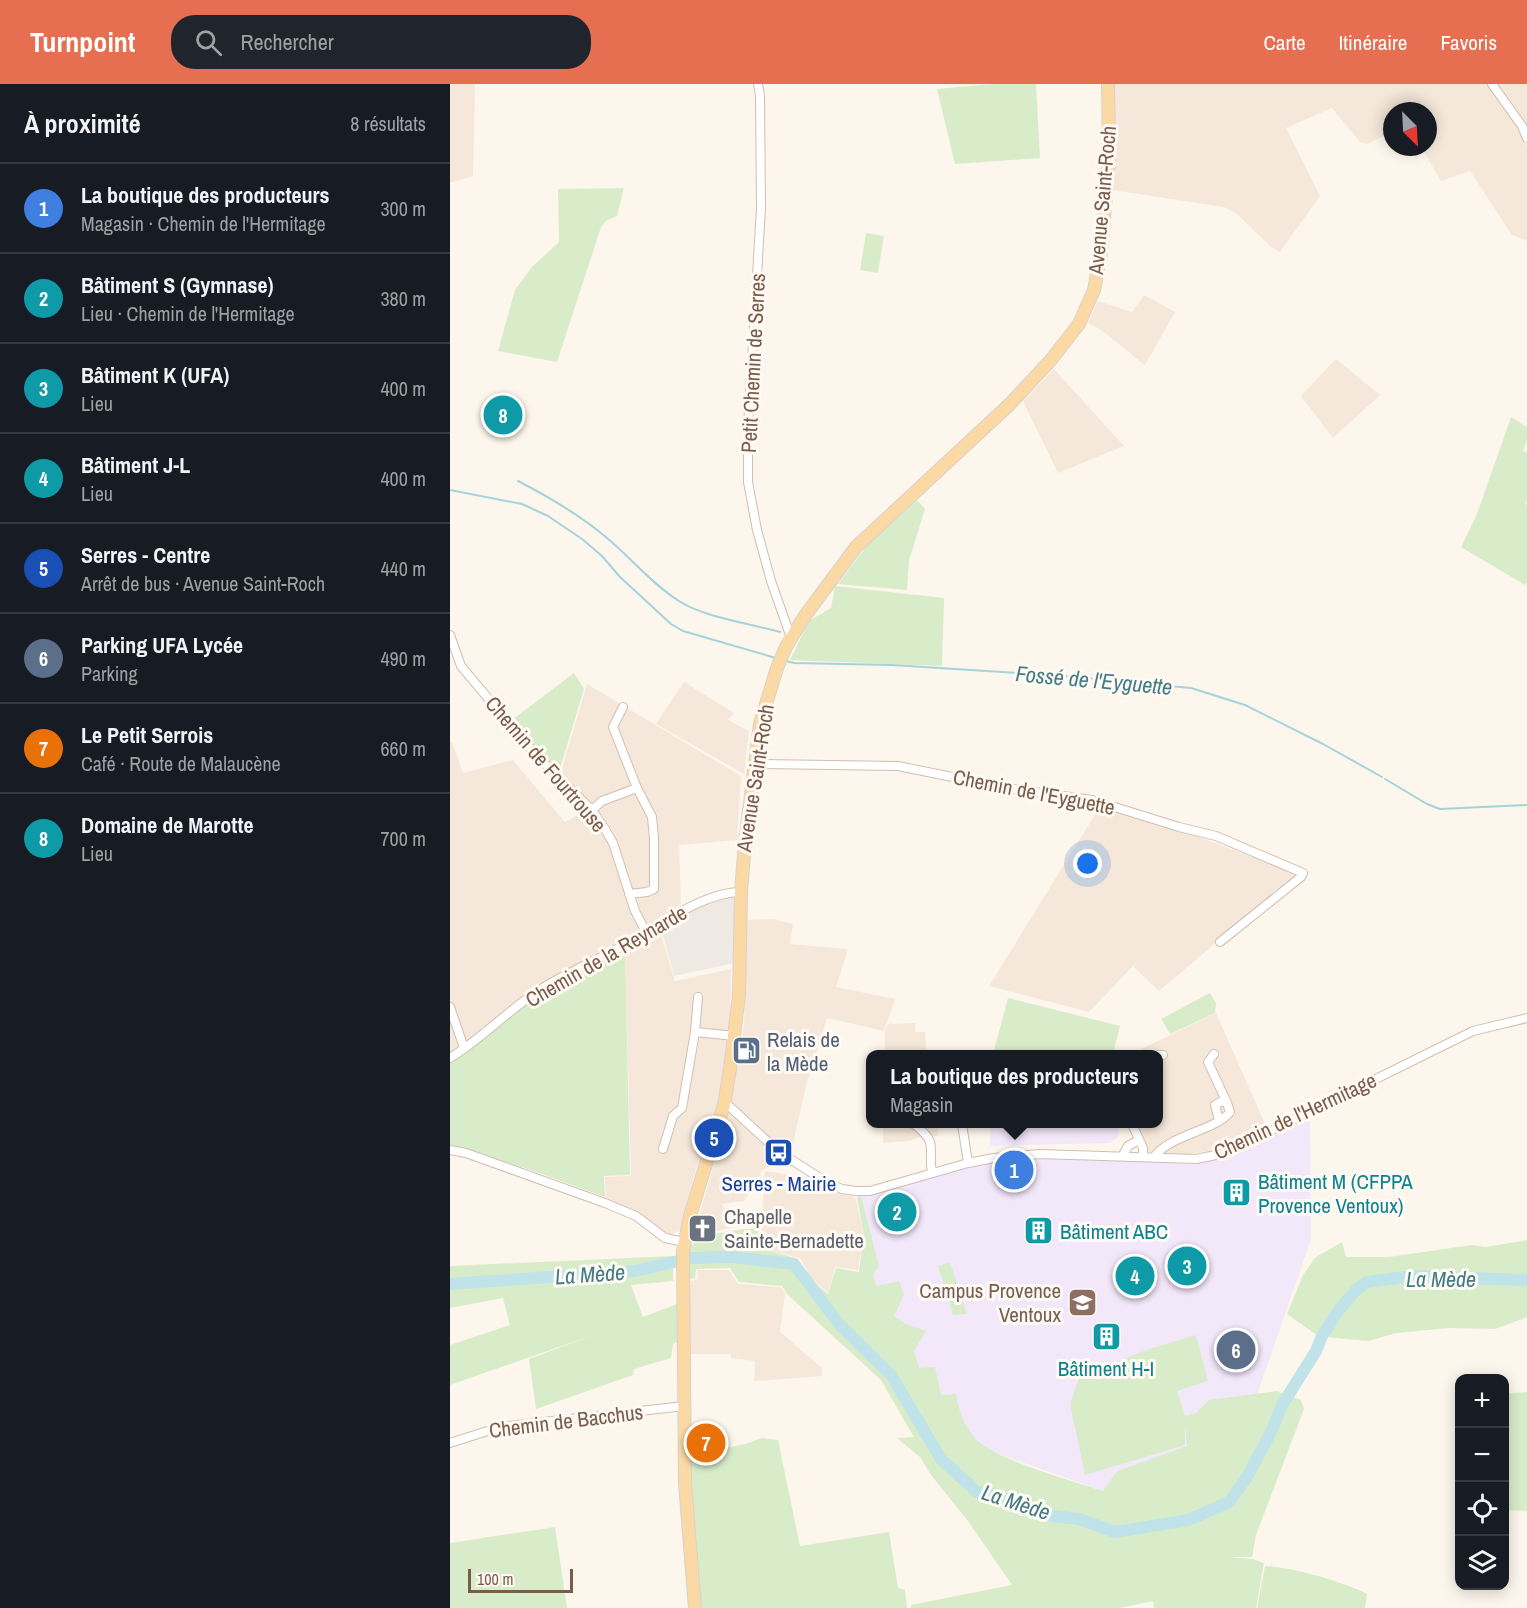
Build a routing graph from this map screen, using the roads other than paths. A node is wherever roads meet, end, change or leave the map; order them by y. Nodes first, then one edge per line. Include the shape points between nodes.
1 (758, 84) edge
2 (1108, 84) edge
3 (1492, 84) edge
4 (1527, 138) edge
5 (450, 635) edge
6 (792, 635) junction
7 (624, 707) dead end
8 (754, 764) junction
9 (637, 788) junction
10 (592, 810) junction
11 (741, 892) junction
12 (629, 894) junction
13 (646, 932) junction
14 (1220, 942) dead end
15 (698, 997) dead end
16 (450, 1007) edge
17 (1527, 1018) edge
18 (695, 1032) junction
19 (735, 1036) junction
20 (464, 1048) junction
21 (1214, 1054) dead end
22 (450, 1058) edge
23 (724, 1105) junction
24 (919, 1128) edge
25 (963, 1128) edge
26 (1134, 1128) edge
27 (1139, 1140) junction
28 (663, 1149) dead end
29 (450, 1150) edge
30 (1124, 1155) junction
31 (1143, 1156) junction
32 (1154, 1157) junction
33 (968, 1163) junction
34 (932, 1173) junction
35 (683, 1246) junction
36 (684, 1406) junction
37 (450, 1443) edge
38 (695, 1608) edge

1 - 6 street, Petit Chemin de Serres via 761,208 748,482 771,581
2 - 6 main road, Avenue Saint-Roch via 1109,159 1101,253 1094,290 1079,324 1010,404 856,547
3 - 4 street
5 - 10 street, Chemin de Fourtrouse via 461,666 533,752
6 - 8 main road, Avenue Saint-Roch via 768,693
7 - 9 street via 613,727
8 - 11 main road, Avenue Saint-Roch
8 - 14 street, Chemin de l'Eyguette via 898,766 1092,800 1216,836 1303,873
9 - 10 street via 602,801
9 - 12 street via 652,817 654,889
10 - 12 street, Chemin de Fourtrouse via 610,837
11 - 13 street, Chemin de la Reynarde via 721,894
11 - 19 main road, Avenue Saint-Roch
12 - 13 street, Chemin de Fourtrouse
13 - 20 street, Chemin de la Reynarde via 540,990
15 - 18 street
16 - 20 street
17 - 32 street, Chemin de l'Hermitage via 1473,1031 1221,1154 1196,1159
18 - 19 street
18 - 28 street via 682,1108 673,1116
19 - 23 main road, Avenue Saint-Roch
20 - 22 street, Chemin de la Reynarde
21 - 32 street via 1208,1062 1230,1112 1165,1146
23 - 34 street, Chemin de l'Hermitage via 779,1152 842,1189 870,1191
23 - 35 main road, Avenue Saint-Roch
24 - 34 street via 929,1136
25 - 33 street
26 - 27 street
27 - 30 street via 1128,1146
27 - 31 street
29 - 35 street via 605,1203 636,1216
30 - 31 street, Chemin de l'Hermitage
30 - 33 street, Chemin de l'Hermitage via 1040,1154
31 - 32 street, Chemin de l'Hermitage
33 - 34 street, Chemin de l'Hermitage
35 - 36 main road, Avenue Saint-Roch
36 - 37 street, Chemin de Bacchus via 500,1427
36 - 38 main road, Avenue Saint-Roch

